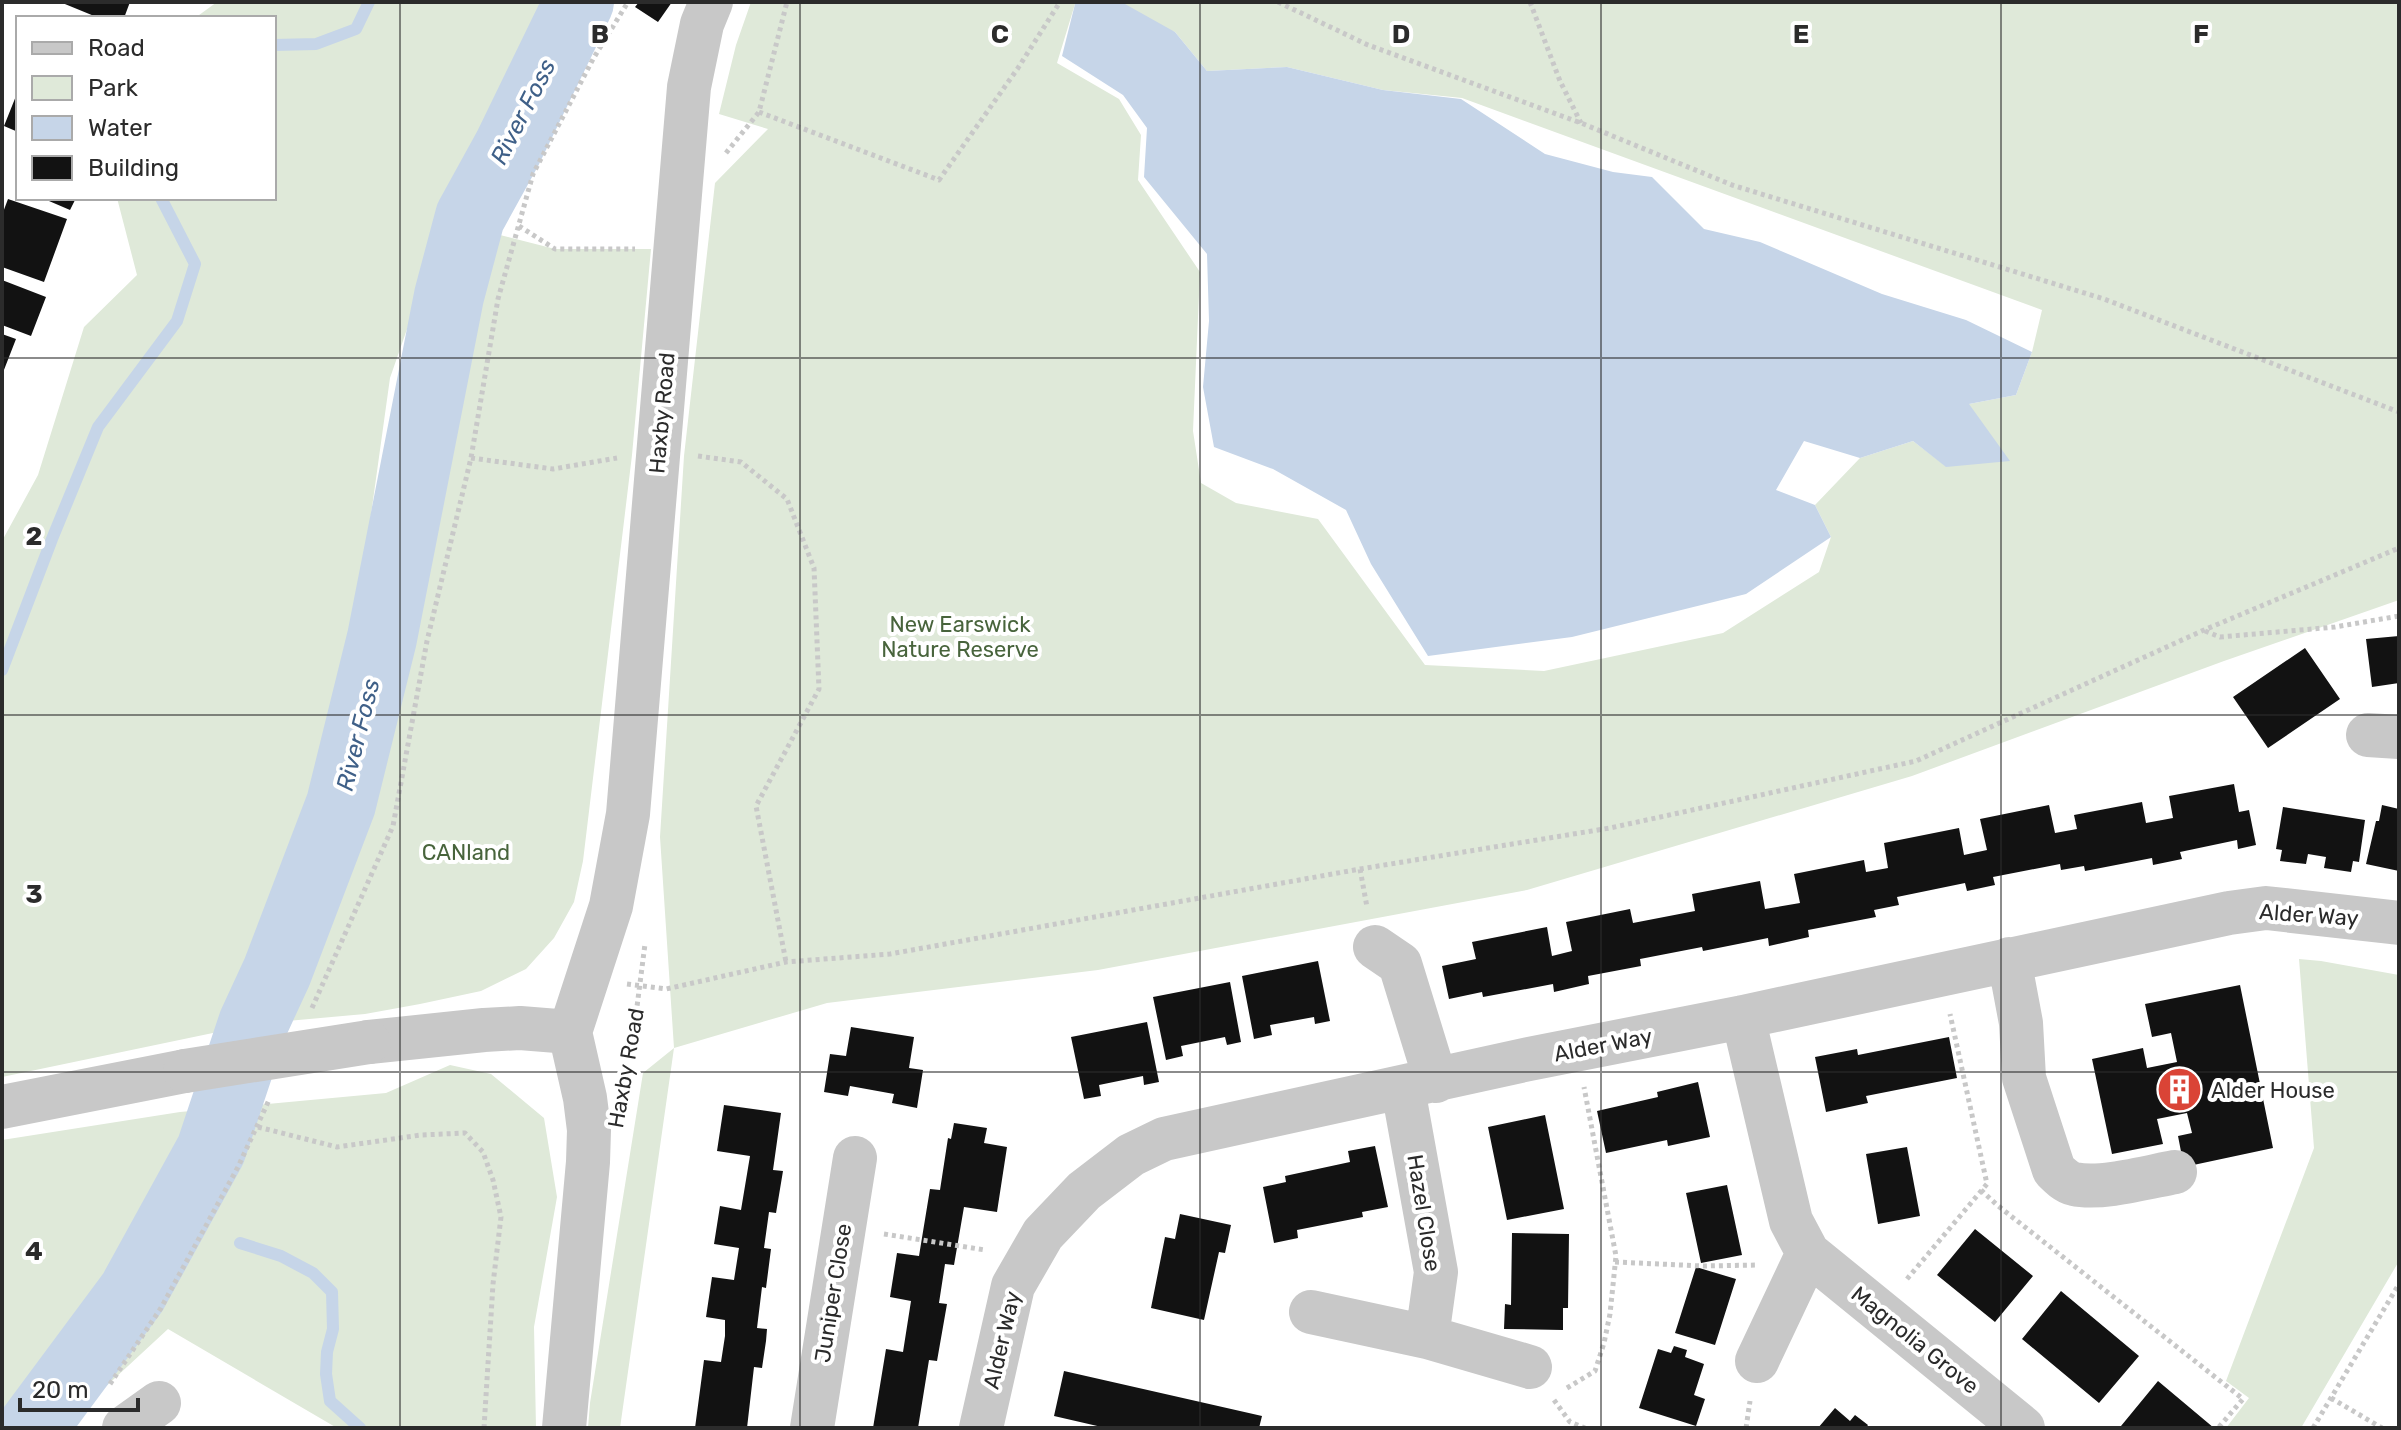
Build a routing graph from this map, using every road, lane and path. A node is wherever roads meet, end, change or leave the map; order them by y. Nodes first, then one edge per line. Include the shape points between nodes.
1 (628, 2) edge
2 (711, 2) edge
3 (787, 2) edge
4 (1060, 2) edge
5 (1278, 2) edge
6 (1530, 2) edge
7 (759, 112) junction
8 (1581, 123) junction
9 (682, 173) junction
10 (519, 226) junction
11 (675, 250) junction
12 (2399, 412) edge
13 (659, 450) junction
14 (471, 458) junction
15 (2399, 548) edge
16 (2399, 616) edge
17 (2204, 630) junction
18 (2399, 923) edge
19 (646, 939) dead end
20 (1375, 947) dead end
21 (2009, 959) junction
22 (786, 962) junction
23 (1941, 974) junction
24 (666, 989) dead end
25 (308, 1015) dead end
26 (1743, 1017) junction
27 (570, 1032) junction
28 (1578, 1050) junction
29 (1420, 1085) junction
30 (625, 1092) dead end
31 (270, 1098) dead end
32 (7, 1106) edge
33 (258, 1127) junction
34 (855, 1158) dead end
35 (2175, 1172) dead end
36 (1981, 1190) junction
37 (844, 1228) junction
38 (1029, 1258) junction
39 (1615, 1262) junction
40 (1804, 1262) junction
41 (2399, 1284) edge
42 (1311, 1312) dead end
43 (1880, 1312) junction
44 (1427, 1337) junction
45 (1757, 1361) dead end
46 (1541, 1382) joint
47 (2331, 1398) junction
48 (159, 1403) dead end
49 (114, 1410) edge
50 (484, 1428) edge
51 (564, 1428) edge
52 (812, 1428) edge
53 (981, 1428) edge
54 (2023, 1428) edge
55 (2218, 1428) edge
56 (2313, 1428) edge
57 (2382, 1428) edge

1 - 10 path via 533,174
2 - 9 street, Haxby Road via 689,87
3 - 7 path
4 - 7 path via 939,180
5 - 8 path via 1368,45
6 - 8 path
7 - 9 path via 725,153
8 - 12 path via 1732,185 2104,299
9 - 11 street, Haxby Road
10 - 11 path via 555,249
10 - 14 path via 498,299
11 - 13 street, Haxby Road
13 - 14 path via 553,469
13 - 22 path via 741,462 787,499 814,568 819,689 756,806
13 - 27 street, Haxby Road via 628,814 611,906
14 - 25 path via 427,641 393,826
15 - 17 path
16 - 17 path via 2220,637
17 - 22 path via 1916,761 1610,828 890,954
18 - 21 street, Alder Way via 2266,908
19 - 30 path, Haxby Road
20 - 29 street, Hazel Close via 1400,964
21 - 23 street, Alder Way
21 - 35 street via 2024,1078 2054,1170 2074,1184 2117,1183
22 - 24 path
23 - 26 street, Alder Way
23 - 36 path via 1987,1184
26 - 28 street, Alder Way
26 - 40 street, Magnolia Grove
27 - 32 street, bridge via 520,1028 369,1042
27 - 51 street, Haxby Road via 589,1130
28 - 29 street, Alder Way
28 - 39 path
29 - 38 street, Alder Way via 1164,1139 1131,1155 1084,1191 1043,1234
29 - 44 street, Hazel Close via 1436,1272
31 - 33 path
33 - 49 path via 161,1308
33 - 50 path via 337,1147 465,1133 483,1152 501,1217
34 - 37 street, Juniper Close
36 - 43 path
36 - 55 path via 2243,1399
37 - 38 path
37 - 52 street, Juniper Close
38 - 53 street, Alder Way via 1013,1286
39 - 40 path
39 - 46 path via 1610,1314 1595,1371
40 - 43 street, Magnolia Grove
40 - 45 street
41 - 47 path
42 - 44 street
43 - 54 street, Magnolia Grove
44 - 46 street
47 - 56 path
47 - 57 path
48 - 49 street

